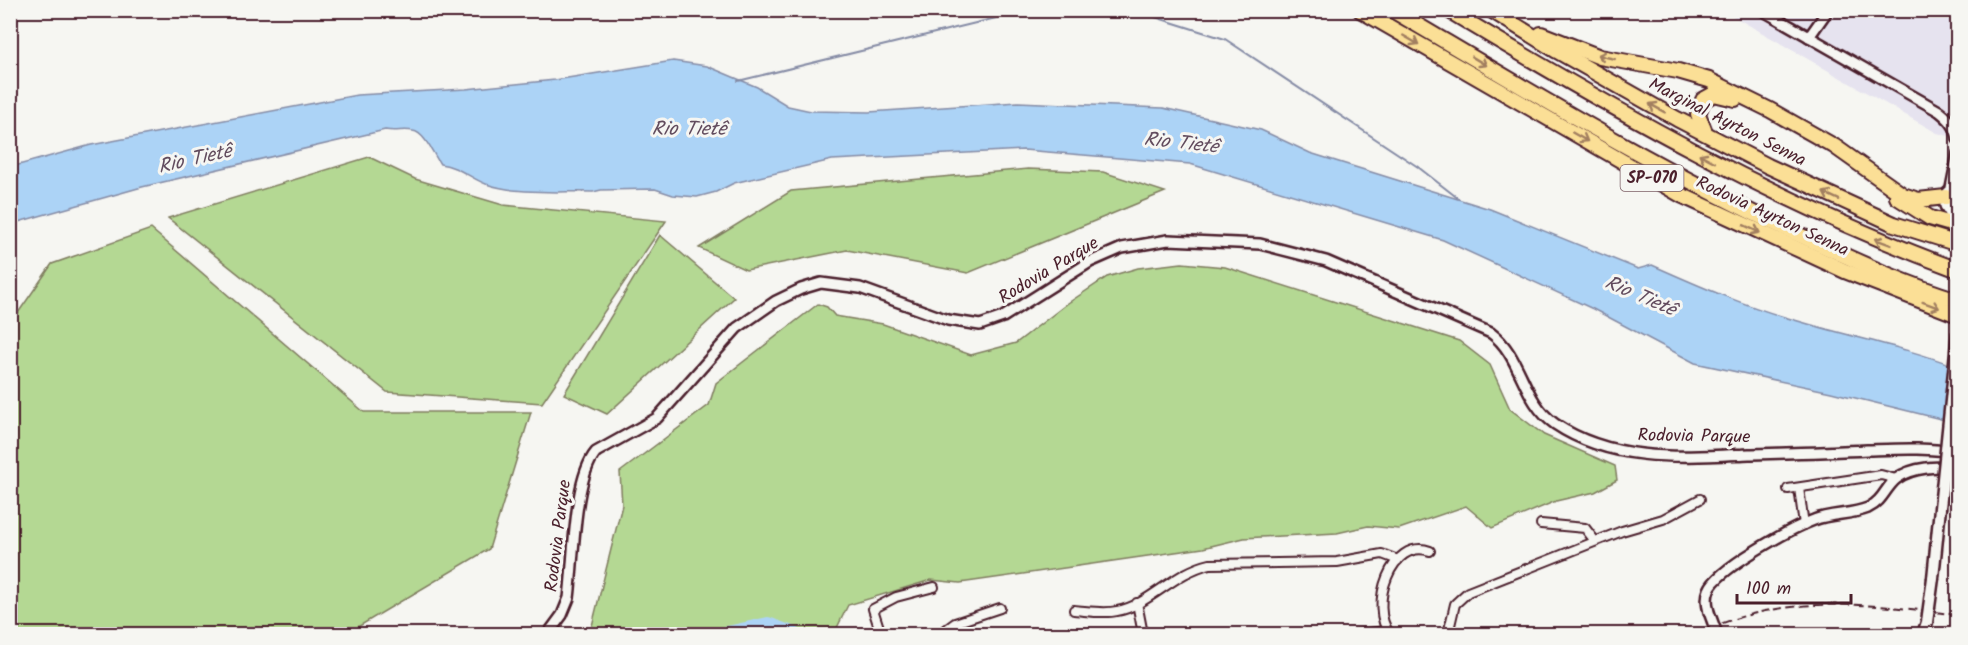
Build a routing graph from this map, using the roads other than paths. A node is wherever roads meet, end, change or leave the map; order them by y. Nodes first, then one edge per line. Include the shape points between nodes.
1 (1360, 10) edge
2 (1392, 10) edge
3 (1448, 10) edge
4 (1491, 10) edge
5 (1762, 10) edge
6 (1828, 10) edge
7 (1516, 24) junction
8 (1809, 38) junction
9 (1705, 132) junction
10 (1958, 139) edge
11 (1958, 153) edge
12 (1952, 190) edge
13 (1958, 225) edge
14 (1958, 244) edge
15 (1958, 270) edge
16 (1958, 300) edge
17 (1958, 315) edge
18 (1958, 333) edge
19 (1958, 453) edge
20 (1958, 472) edge
21 (1896, 479) junction
22 (1799, 488) junction
23 (1788, 489) dead end
24 (1700, 499) dead end
25 (1541, 524) dead end
26 (1804, 525) junction
27 (1595, 541) junction
28 (1430, 551) dead end
29 (1398, 560) junction
30 (934, 587) dead end
31 (1137, 603) junction
32 (1000, 608) dead end
33 (1074, 610) dead end
34 (1926, 629) edge
35 (1389, 633) edge
36 (548, 634) edge
37 (881, 634) edge
38 (940, 634) edge
39 (1143, 634) edge
40 (1358, 634) edge
41 (1448, 634) edge
42 (1717, 634) edge

1 -> 17 highway, Rodovia Ayrton Senna / SP-070 via 1681,195 1845,271
2 -> 16 highway, Rodovia Ayrton Senna / SP-070 via 1599,131 1755,215 1898,279
15 -> 3 highway, Rodovia Ayrton Senna / SP-070 via 1773,193 1611,107
4 - 7 highway, Marginal Ayrton Senna
5 - 8 street
6 - 8 street
9 -> 7 highway, Marginal Ayrton Senna via 1557,51
12 -> 7 highway via 1918,200 1903,195 1834,146 1709,80 1600,57
8 - 10 street via 1939,111 1950,119
9 - 13 highway via 1699,105 1714,94 1727,96 1848,161 1913,209
14 -> 9 highway, Marginal Ayrton Senna via 1894,224
11 - 12 street
12 - 13 street via 1946,210
18 - 34 main road, bridge
19 - 36 street, Rodovia Parque via 1903,449 1671,456 1614,449 1575,436 1544,415 1530,398 1506,349 1491,333 1326,261 1260,244 1168,240 1122,248 1090,262 1003,317 980,325 948,320 860,288 821,283 776,301 738,328 657,418 596,452 589,461 581,489 569,598
20 - 21 street via 1931,468
21 - 22 street via 1881,475
21 - 26 street via 1881,500 1869,507
22 - 23 street
22 - 26 street
24 - 27 street via 1663,519
25 - 27 street via 1585,528
26 - 42 street, bridge via 1729,567 1709,589 1709,612
27 - 41 street via 1468,592 1455,604
28 - 29 street via 1413,549
29 - 31 street via 1382,554 1337,562 1210,564 1181,575
29 - 35 street via 1380,597
30 - 37 street via 896,597 873,609
31 - 33 street via 1118,611
31 - 39 street
32 - 38 street via 955,623
35 - 40 street

